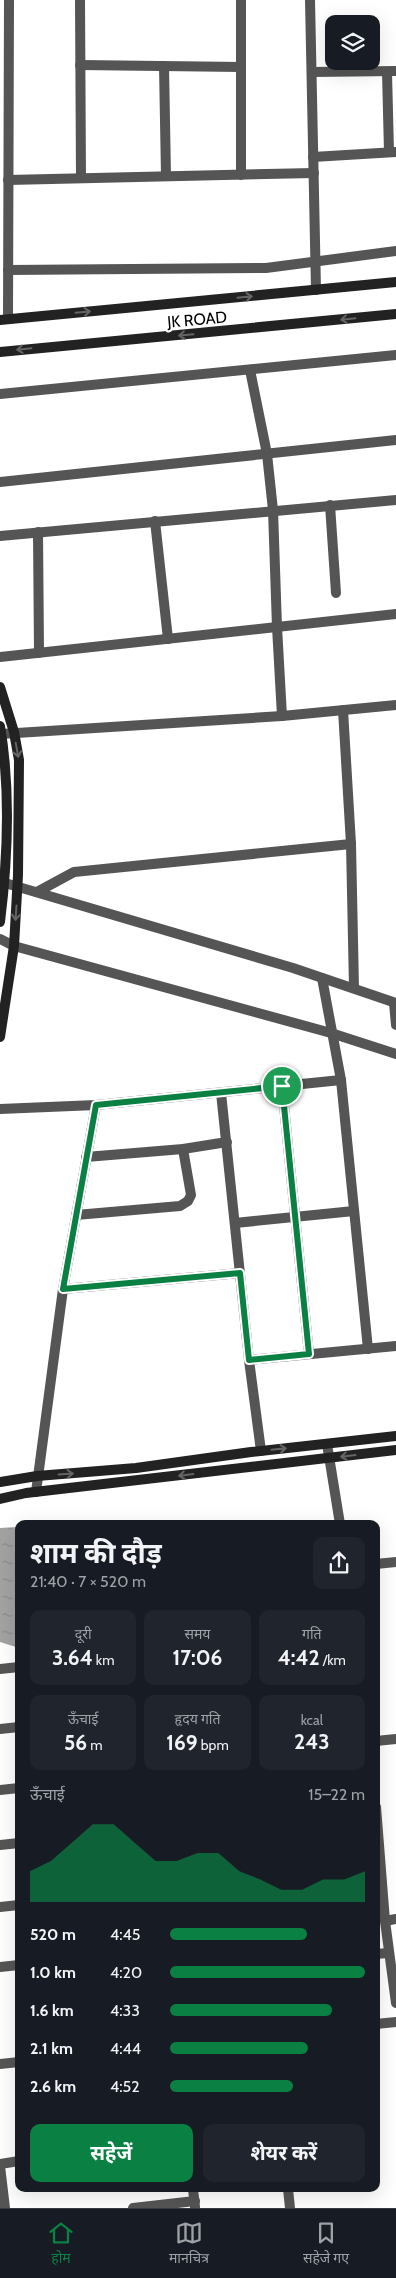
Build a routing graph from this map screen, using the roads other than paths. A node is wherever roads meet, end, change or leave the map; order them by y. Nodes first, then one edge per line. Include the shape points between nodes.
1 (9, 0) edge
2 (80, 0) edge
3 (241, 0) edge
4 (310, 0) edge
5 (80, 65) junction
6 (164, 66) junction
7 (241, 67) junction
8 (312, 72) junction
9 (392, 72) edge
10 (392, 152) edge
11 (313, 157) junction
12 (314, 173) junction
13 (241, 174) junction
14 (166, 176) junction
15 (81, 178) junction
16 (8, 180) junction
17 (396, 251) edge
18 (316, 261) junction
19 (8, 270) junction
20 (396, 282) edge
21 (316, 290) junction
22 (396, 314) edge
23 (4, 319) edge
24 (0, 352) edge
25 (396, 355) edge
26 (250, 370) junction
27 (0, 394) edge
28 (396, 440) edge
29 (267, 454) junction
30 (0, 482) edge
31 (396, 500) edge
32 (330, 505) junction
33 (273, 510) junction
34 (155, 521) junction
35 (38, 532) junction
36 (0, 536) edge
37 (336, 593) dead end
38 (396, 614) edge
39 (277, 627) junction
40 (168, 639) junction
41 (39, 653) junction
42 (0, 657) edge
43 (0, 686) edge
44 (396, 705) edge
45 (343, 710) junction
46 (282, 716) junction
47 (1, 730) edge
48 (14, 732) junction
49 (351, 844) junction
50 (5, 883) junction
51 (18, 886) junction
52 (37, 892) junction
53 (0, 922) edge
54 (0, 939) edge
55 (14, 946) junction
56 (322, 978) junction
57 (354, 988) junction
58 (395, 1003) edge
59 (396, 1025) edge
60 (331, 1033) junction
61 (0, 1037) edge
62 (396, 1054) edge
63 (340, 1080) junction
64 (282, 1086) junction
65 (222, 1093) junction
66 (96, 1105) junction
67 (0, 1108) edge
68 (227, 1142) junction
69 (183, 1150) junction
70 (86, 1157) junction
71 (354, 1211) junction
72 (76, 1215) junction
73 (295, 1217) junction
74 (235, 1223) junction
75 (240, 1273) junction
76 (63, 1289) junction
77 (396, 1346) edge
78 (368, 1349) junction
79 (309, 1354) junction
80 (249, 1360) junction
81 (396, 1436) edge
82 (327, 1444) junction
83 (396, 1450) edge
84 (261, 1451) junction
85 (329, 1458) junction
86 (37, 1476) junction
87 (0, 1482) edge
88 (36, 1492) junction
89 (0, 1499) edge
90 (339, 1520) edge
91 (396, 1562) edge
92 (380, 1564) edge
93 (15, 1668) edge
94 (0, 1669) edge
95 (15, 1727) edge
96 (0, 1729) edge
97 (396, 1739) edge
98 (380, 1741) edge
99 (15, 1788) edge
100 (0, 1790) edge
101 (15, 1843) edge
102 (0, 1845) edge
103 (380, 1858) edge
104 (15, 1905) edge
105 (0, 1907) edge
106 (396, 1919) edge
107 (385, 1921) junction
108 (388, 1953) junction
109 (380, 1954) edge
110 (15, 1965) edge
111 (0, 1966) edge
112 (396, 2003) edge
113 (396, 2022) edge
114 (380, 2024) edge
115 (15, 2062) edge
116 (0, 2064) edge
117 (15, 2162) edge
118 (0, 2165) edge
119 (193, 2192) edge
120 (288, 2192) edge
121 (195, 2205) edge
122 (5, 2208) edge
123 (133, 2208) edge
124 (290, 2208) edge

1 - 16 street
2 - 5 street
3 - 7 street
4 - 8 street
5 - 6 street
5 - 15 street
6 - 7 street
6 - 14 street
7 - 13 street
8 - 9 street
8 - 11 street
9 - 10 street
10 - 11 street
11 - 12 street
12 - 13 street
12 - 18 street
13 - 14 street
14 - 15 street
15 - 16 street
16 - 19 street
17 - 18 street
18 - 19 street via 266,268
18 - 21 street
19 - 23 street
20 - 21 street, JK ROAD
23 -> 21 street, JK ROAD
22 -> 24 street, JK ROAD
25 - 26 street
26 - 27 street
26 - 29 street
28 - 29 street
29 - 30 street
29 - 33 street
31 - 32 street
32 - 33 street
32 - 37 street
33 - 34 street
33 - 39 street
34 - 35 street
34 - 40 street
35 - 36 street
35 - 41 street
38 - 39 street
39 - 40 street
39 - 46 street
40 - 41 street
41 - 42 street
43 - 48 street
44 - 45 street
45 - 46 street
45 - 49 street
46 - 48 street
47 - 48 street
47 - 50 street via 7,787
48 -> 51 street via 19,760
49 - 52 street via 74,872
49 - 57 street
50 - 51 street
50 - 53 street
51 - 52 street
51 -> 55 street
52 - 56 street
54 - 55 street
55 - 60 street
55 - 61 street
56 - 57 street
56 - 60 street
57 - 58 street
58 - 59 street
60 - 62 street
60 - 63 street
63 - 64 street
63 - 71 street
64 - 65 street
64 - 73 street
65 - 66 street
65 - 68 street
66 - 67 street
66 - 70 street
68 - 69 street
68 - 74 street
69 - 70 street
69 - 72 street via 190,1195 188,1201 180,1206
70 - 72 street
71 - 73 street
71 - 78 street
72 - 76 street
73 - 74 street
73 - 79 street
74 - 75 street
75 - 76 street
75 - 80 street
76 - 86 street
77 - 78 street
78 - 79 street
79 - 80 street
80 - 84 street
81 - 82 street
84 -> 82 street
82 - 85 street
83 -> 85 street
86 -> 84 street via 136,1468
85 -> 88 street
85 - 90 street
86 - 87 street
86 - 88 street
88 - 89 street
91 - 92 street
93 - 94 street
95 - 96 street
97 - 98 street
99 - 100 street
101 - 102 street
103 - 107 street
104 - 105 street
106 - 107 street
107 - 108 street
108 - 109 street
108 - 112 street
110 - 111 street
113 - 114 street
115 - 116 street
117 - 118 street
118 - 122 street
119 - 121 street
120 - 124 street
121 - 123 street

